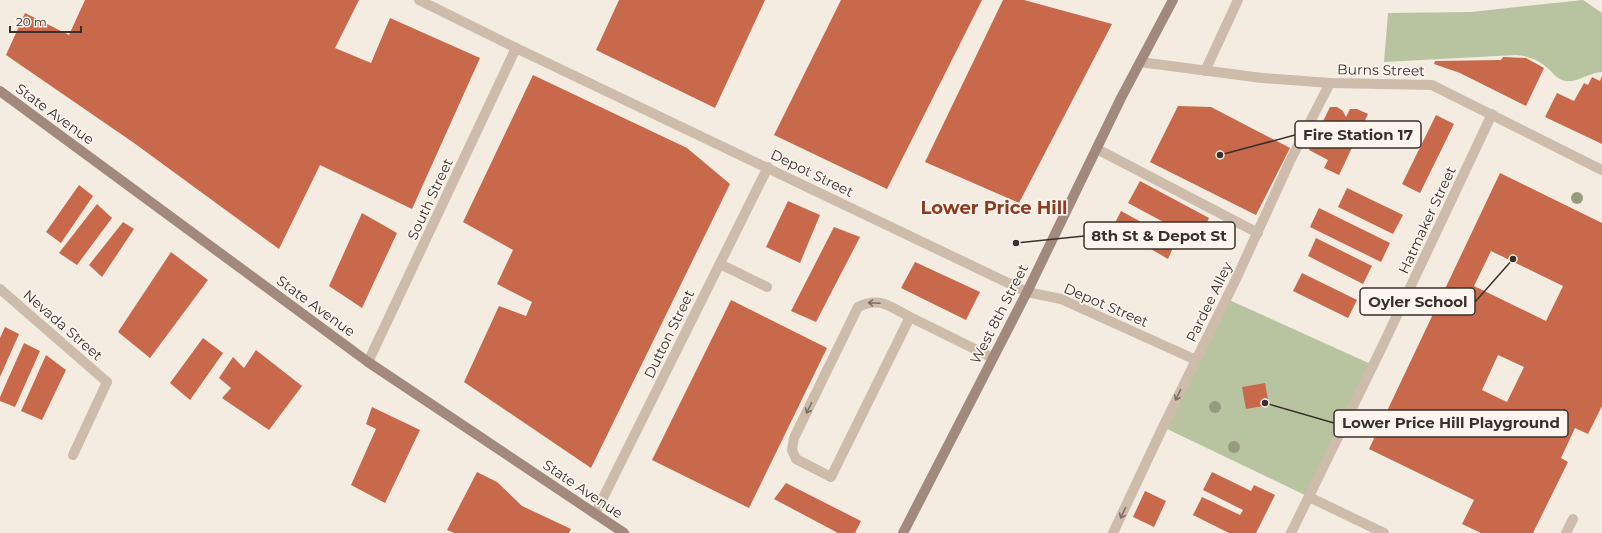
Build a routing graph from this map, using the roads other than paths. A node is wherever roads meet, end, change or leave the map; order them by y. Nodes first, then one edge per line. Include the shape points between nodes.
1 (419, 0) edge
2 (1173, 0) edge
3 (1238, 0) edge
4 (516, 48) junction
5 (1140, 62) junction
6 (1205, 71) junction
7 (1330, 83) junction
8 (0, 91) edge
9 (1492, 114) junction
10 (1097, 148) junction
11 (768, 167) junction
12 (1602, 170) edge
13 (1258, 233) junction
14 (720, 264) junction
15 (767, 287) dead end
16 (0, 289) edge
17 (1027, 292) junction
18 (910, 317) junction
19 (993, 358) junction
20 (1196, 360) junction
21 (368, 362) junction
22 (74, 455) dead end
23 (1309, 497) junction
24 (595, 514) junction
25 (1573, 519) dead end
26 (624, 533) edge
27 (903, 533) edge
28 (1113, 533) edge
29 (1291, 533) edge
30 (1384, 533) edge
31 (1566, 533) edge

1 - 4 street, Depot Street
2 - 5 main road, West 8th Street
3 - 6 street
4 - 11 street, Depot Street
4 - 21 street, South Street
5 - 6 street, Burns Street
5 - 10 main road, West 8th Street
6 - 7 street, Burns Street
7 - 9 street, Burns Street via 1432,85
7 - 13 street, Pardee Alley via 1291,159
8 - 21 main road, State Avenue
9 - 12 street, Burns Street
9 - 23 street, Hatmaker Street
10 - 13 street
10 - 17 main road, West 8th Street
11 - 14 street, Dutton Street
11 - 17 street, Depot Street
13 - 20 street, Pardee Alley
14 - 15 street
14 - 24 street, Dutton Street
16 - 22 street, Nevada Street via 107,382
17 - 19 main road, West 8th Street
17 - 20 street, Depot Street via 1061,299
18 -> 18 street via 878,302 868,302 858,307 794,438 792,450 796,460 831,477
18 - 19 street
19 - 27 main road, West 8th Street
20 -> 28 street, Pardee Alley
21 - 24 main road, State Avenue
23 - 29 street, Hatmaker Street
23 - 30 street
24 - 26 main road, State Avenue
25 - 31 street

